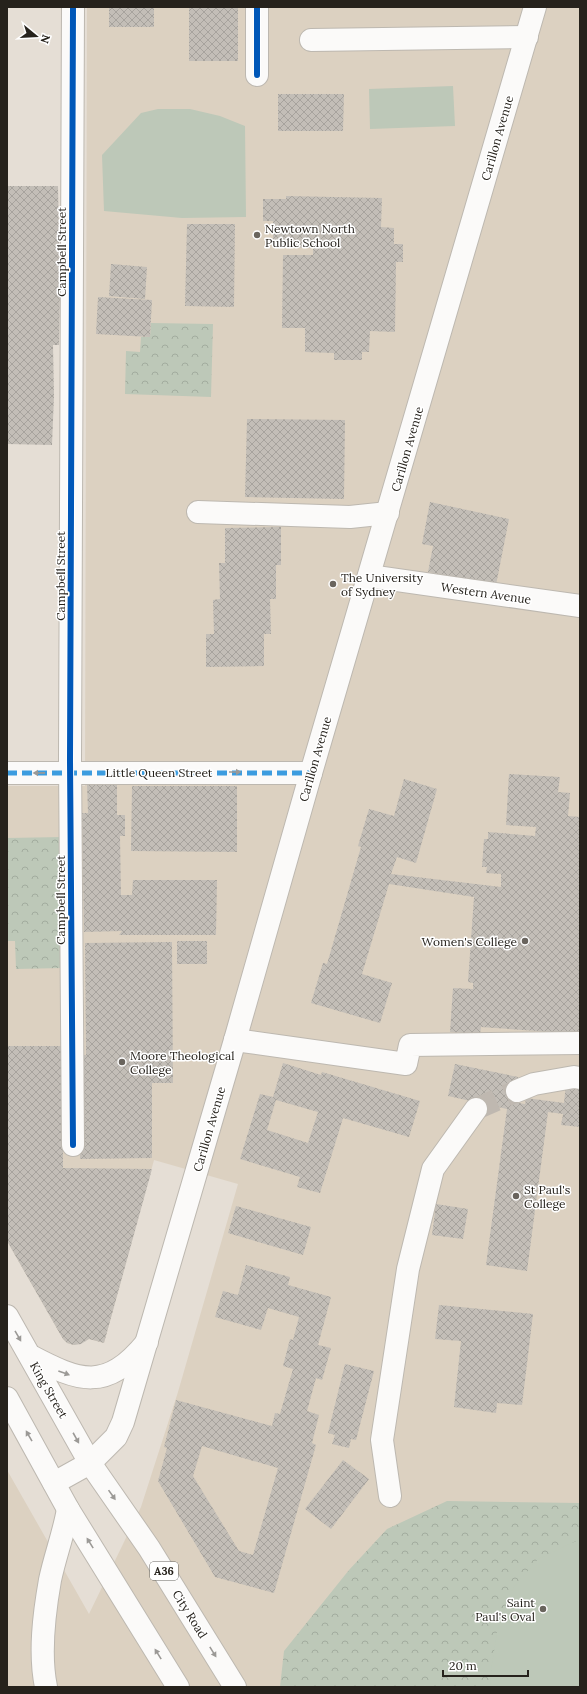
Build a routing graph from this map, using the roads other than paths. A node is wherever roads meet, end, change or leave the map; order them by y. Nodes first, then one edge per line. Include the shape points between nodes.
1 (73, 7) edge
2 (257, 7) edge
3 (536, 7) edge
4 (527, 37) junction
5 (311, 40) dead end
6 (257, 75) dead end
7 (198, 512) dead end
8 (388, 513) junction
9 (369, 576) junction
10 (580, 606) edge
11 (70, 772) junction
12 (7, 773) edge
13 (311, 773) junction
14 (235, 1040) junction
15 (580, 1043) edge
16 (580, 1078) edge
17 (517, 1092) tunnel mouth
18 (476, 1109) tunnel mouth
19 (73, 1145) dead end
20 (7, 1316) edge
21 (147, 1342) junction
22 (29, 1355) junction
23 (7, 1398) edge
24 (90, 1463) junction
25 (54, 1483) junction
26 (390, 1496) dead end
27 (68, 1509) junction
28 (46, 1687) edge
29 (178, 1687) edge
30 (235, 1687) edge

1 - 11 main road, Campbell Street
2 - 6 main road
3 - 4 main road, Carillon Avenue
4 - 5 main road
4 - 8 main road, Carillon Avenue
7 - 8 main road via 350,517
8 - 9 main road, Carillon Avenue
9 - 10 main road, Western Avenue
9 - 13 main road, Carillon Avenue
11 -> 12 main road, Little Queen Street
11 -> 13 main road, Little Queen Street
11 - 19 main road, Campbell Street
13 - 14 main road, Carillon Avenue
14 - 15 main road via 406,1064 410,1045
14 - 21 main road, Carillon Avenue
16 - 17 main road via 534,1084
18 - 26 main road via 433,1169 408,1269 382,1440
20 -> 22 main road, King Street / A36
22 -> 21 main road via 61,1372 89,1378 107,1375 125,1366
21 - 24 main road, Carillon Avenue via 123,1422 116,1437
22 -> 24 main road, King Street / A36
25 -> 23 main road
24 - 25 main road, Carillon Avenue
24 -> 30 main road, City Road / A36 via 149,1548
25 - 27 main road
27 - 28 main road via 50,1579 43,1647
29 -> 27 main road

